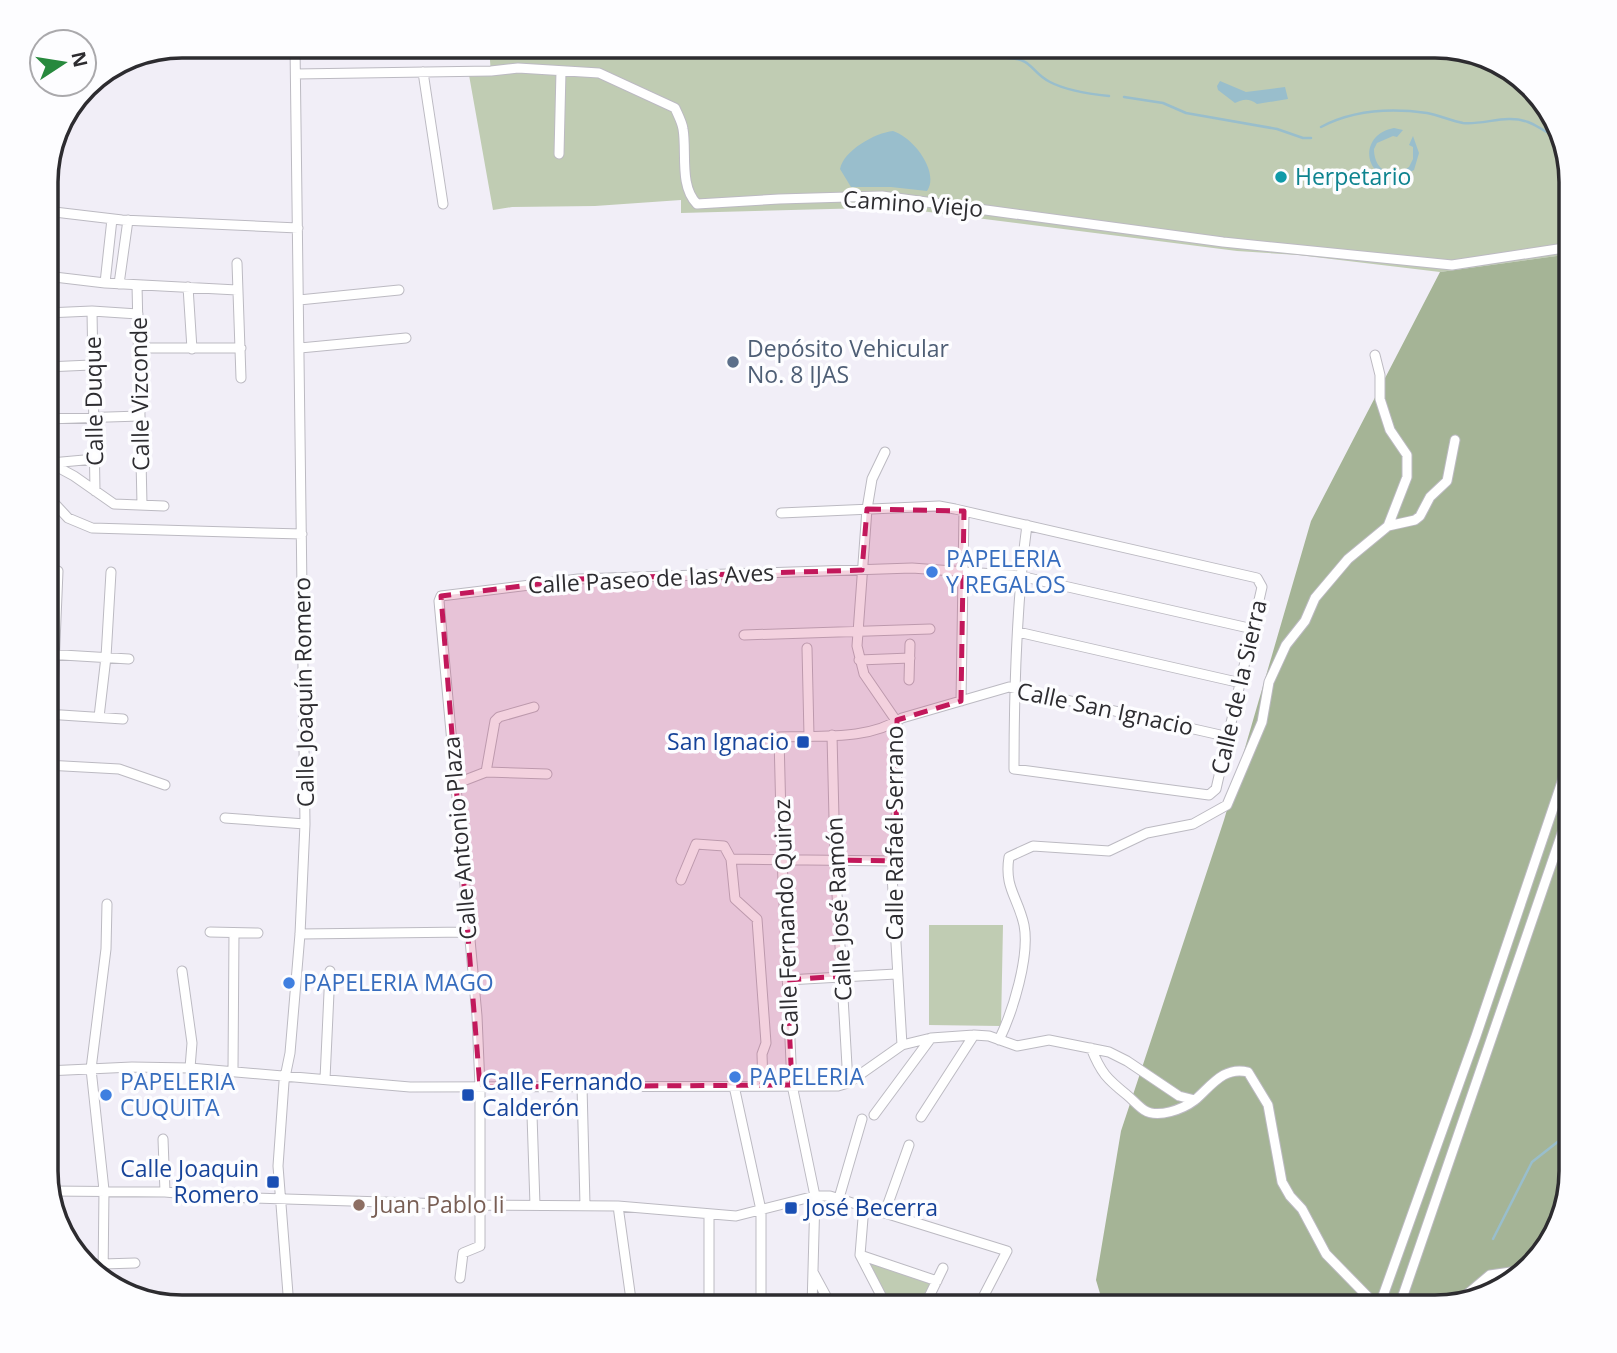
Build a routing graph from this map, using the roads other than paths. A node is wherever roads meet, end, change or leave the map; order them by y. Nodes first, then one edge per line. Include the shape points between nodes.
1 (295, 58) edge
2 (561, 71) junction
3 (423, 72) junction
4 (296, 74) junction
5 (559, 154) dead end
6 (443, 204) dead end
7 (58, 212) edge
8 (112, 219) junction
9 (128, 220) junction
10 (298, 228) junction
11 (109, 242) junction
12 (125, 243) junction
13 (1559, 249) edge
14 (237, 263) dead end
15 (58, 277) edge
16 (105, 283) junction
17 (119, 284) junction
18 (137, 285) junction
19 (188, 287) junction
20 (237, 290) junction
21 (399, 290) dead end
22 (299, 300) junction
23 (92, 311) junction
24 (58, 312) edge
25 (138, 314) junction
26 (406, 338) dead end
27 (139, 348) junction
28 (241, 348) junction
29 (300, 348) junction
30 (192, 349) junction
31 (1375, 355) dead end
32 (91, 365) junction
33 (58, 367) edge
34 (241, 378) dead end
35 (140, 416) junction
36 (92, 417) junction
37 (58, 418) edge
38 (1455, 440) dead end
39 (885, 452) dead end
40 (95, 459) junction
41 (58, 463) edge
42 (58, 469) edge
43 (95, 491) junction
44 (142, 504) junction
45 (164, 506) dead end
46 (58, 507) edge
47 (867, 509) junction
48 (964, 511) junction
49 (781, 513) dead end
50 (1027, 525) junction
51 (1388, 526) junction
52 (302, 534) junction
53 (862, 570) junction
54 (964, 571) junction
55 (111, 572) dead end
56 (1020, 576) junction
57 (441, 596) joint
58 (930, 629) dead end
59 (1253, 629) junction
60 (857, 631) junction
61 (1018, 632) junction
62 (744, 635) dead end
63 (910, 644) dead end
64 (807, 648) dead end
65 (58, 655) edge
66 (106, 657) junction
67 (910, 658) junction
68 (129, 659) dead end
69 (859, 660) junction
70 (909, 680) dead end
71 (1241, 683) junction
72 (1014, 688) junction
73 (961, 701) junction
74 (534, 707) dead end
75 (58, 715) edge
76 (99, 718) junction
77 (122, 719) dead end
78 (897, 722) junction
79 (832, 735) junction
80 (809, 736) junction
81 (779, 737) joint
82 (1228, 737) junction
83 (58, 766) edge
84 (486, 772) junction
85 (547, 774) dead end
86 (455, 784) junction
87 (165, 785) dead end
88 (1559, 793) edge
89 (225, 818) dead end
90 (305, 824) junction
91 (1559, 844) edge
92 (782, 858) junction
93 (731, 859) junction
94 (835, 860) junction
95 (896, 861) junction
96 (681, 880) dead end
97 (107, 904) dead end
98 (210, 932) dead end
99 (468, 932) junction
100 (234, 933) junction
101 (258, 933) dead end
102 (300, 934) junction
103 (182, 971) dead end
104 (330, 971) dead end
105 (896, 974) junction
106 (842, 976) junction
107 (788, 980) junction
108 (974, 1035) junction
109 (1476, 1036) junction
110 (931, 1038) junction
111 (999, 1040) junction
112 (1490, 1041) junction
113 (902, 1045) junction
114 (1091, 1048) junction
115 (190, 1068) junction
116 (91, 1069) junction
117 (58, 1070) edge
118 (233, 1070) junction
119 (285, 1075) junction
120 (325, 1079) junction
121 (848, 1083) junction
122 (792, 1085) junction
123 (582, 1086) junction
124 (734, 1086) junction
125 (763, 1086) junction
126 (480, 1087) junction
127 (1195, 1100) junction
128 (533, 1115) dead end
129 (874, 1115) dead end
130 (921, 1117) dead end
131 (862, 1119) dead end
132 (163, 1139) dead end
133 (909, 1144) dead end
134 (59, 1191) edge
135 (104, 1191) junction
136 (165, 1192) junction
137 (815, 1196) junction
138 (839, 1198) junction
139 (280, 1199) junction
140 (480, 1205) junction
141 (535, 1205) junction
142 (585, 1205) junction
143 (618, 1206) junction
144 (864, 1206) junction
145 (761, 1210) junction
146 (886, 1212) junction
147 (709, 1214) junction
148 (860, 1255) junction
149 (135, 1263) dead end
150 (103, 1264) junction
151 (103, 1267) edge
152 (943, 1268) dead end
153 (813, 1271) junction
154 (1507, 1273) edge
155 (460, 1278) dead end
156 (937, 1281) junction
157 (1473, 1290) edge
158 (288, 1295) edge
159 (630, 1295) edge
160 (709, 1295) edge
161 (761, 1295) edge
162 (812, 1295) edge
163 (826, 1295) edge
164 (881, 1295) edge
165 (930, 1295) edge
166 (984, 1295) edge
167 (1366, 1295) edge
168 (1386, 1295) edge
169 (1403, 1295) edge

1 - 4 street, Calle Joaquín Romero
2 - 3 street, Camino Viejo
2 - 5 street
2 - 13 street, Camino Viejo via 599,73 675,108 683,126 687,185 697,204 882,196 1223,242 1452,265
3 - 4 street, Camino Viejo
3 - 6 street
4 - 10 street, Calle Joaquín Romero
7 - 8 street
8 - 9 street
8 - 11 street
9 - 10 street
9 - 12 street
10 - 22 street, Calle Joaquín Romero
11 - 12 street
11 - 16 street
12 - 17 street
14 - 20 street
15 - 16 street
16 - 17 street
17 - 18 street
18 - 19 street
18 - 25 street, Calle Vizconde
19 - 20 street
19 - 30 street
20 - 28 street
21 - 22 street
22 - 29 street, Calle Joaquín Romero
23 - 24 street
23 - 25 street
23 - 32 street, Calle Duque
25 - 27 street, Calle Vizconde
26 - 29 street
27 - 30 street
27 - 35 street, Calle Vizconde
28 - 30 street
28 - 34 street
29 - 52 street, Calle Joaquín Romero
31 - 51 street via 1380,399 1390,430 1407,455 1407,477
32 - 33 street
32 - 36 street, Calle Duque
35 - 36 street
35 - 44 street, Calle Vizconde
36 - 37 street
36 - 40 street, Calle Duque
38 - 51 street via 1447,481 1430,497 1420,516
39 - 47 street, Calle Rafaél Serrano via 872,479
40 - 41 street
40 - 43 street, Calle Duque
42 - 43 street
43 - 44 street via 114,504
44 - 45 street
46 - 52 street via 68,518 92,528
47 - 48 street via 939,506
47 - 49 street
47 - 53 street, Calle Rafaél Serrano
48 - 50 street
48 - 54 street
50 - 56 street
50 - 59 street, Calle de la Sierra via 1257,578 1262,587
51 - 111 street via 1329,579 1286,645 1269,682 1262,722 1227,805 1193,824 1147,833 1109,851 1033,846 1009,858 1006,875 1024,926 1024,957 1011,1014
52 - 90 street, Calle Joaquín Romero
53 - 54 street, Calle Paseo de las Aves
53 - 57 street, Calle Paseo de las Aves via 578,579
53 - 60 street, Calle Rafaél Serrano
54 - 56 street, Calle Paseo de las Aves
54 - 73 street
55 - 66 street
56 - 59 street, Calle Paseo de las Aves
56 - 61 street
57 - 86 street, Calle Antonio Plaza
58 - 60 street
59 - 71 street, Calle de la Sierra
60 - 62 street
60 - 69 street, Calle Rafaél Serrano
61 - 71 street
61 - 72 street
63 - 67 street
64 - 80 street
65 - 66 street
66 - 68 street
66 - 76 street
67 - 69 street
67 - 70 street
69 - 78 street, Calle Rafaél Serrano via 872,688
71 - 82 street, Calle de la Sierra
72 - 73 street, Calle San Ignacio
72 - 82 street, Calle San Ignacio
72 - 82 street, Calle de la Sierra via 1014,769 1209,795
73 - 78 street, Calle San Ignacio
74 - 84 street via 495,721
75 - 76 street
76 - 77 street
78 - 79 street, Calle San Ignacio via 869,733
78 - 95 street, Calle Rafaél Serrano
79 - 80 street, Calle San Ignacio
79 - 94 street, Calle José Ramón
80 - 81 street, Calle San Ignacio
81 - 92 street, Calle Fernando Quiroz
83 - 87 street via 120,769
84 - 85 street
84 - 86 street
86 - 99 street, Calle Antonio Plaza
88 - 109 street
89 - 90 street
90 - 102 street, Calle Joaquín Romero
91 - 112 street
92 - 93 street
92 - 94 street
92 - 107 street, Calle Fernando Quiroz
93 - 96 street via 723,846 696,844
93 - 125 street via 735,899 757,919 766,1043
94 - 95 street
94 - 106 street, Calle José Ramón
95 - 105 street, Calle Rafaél Serrano via 892,875
97 - 116 street
98 - 100 street
99 - 102 street
99 - 126 street, Calle Antonio Plaza
100 - 101 street
100 - 118 street
102 - 119 street, Calle Joaquín Romero
103 - 115 street via 192,1043
104 - 120 street
105 - 106 street
105 - 113 street, Calle Rafaél Serrano
106 - 107 street
106 - 121 street, Calle José Ramón
107 - 122 street, Calle Fernando Quiroz
108 - 110 street
108 - 111 street
108 - 130 street
109 - 112 street
109 - 168 street
110 - 113 street
110 - 129 street
111 - 114 street via 1017,1046 1049,1040
112 - 169 street
113 - 121 street
114 - 127 street via 1127,1061 1179,1096
114 - 127 street via 1111,1083 1145,1111 1176,1110
115 - 116 street
115 - 118 street
116 - 117 street
116 - 135 street
118 - 119 street
119 - 120 street
119 - 139 street, Calle Joaquín Romero
120 - 126 street via 410,1087
121 - 122 street
122 - 125 street
122 - 137 street, Calle Fernando Quiroz
123 - 124 street
123 - 126 street
123 - 142 street
124 - 125 street
124 - 145 street
126 - 140 street, Calle Antonio Plaza
127 - 167 street via 1224,1073 1248,1072 1268,1105 1282,1182 1326,1254
128 - 141 street
131 - 138 street
132 - 136 street
133 - 146 street
134 - 135 street
135 - 136 street
135 - 150 street
136 - 139 street
137 - 138 street
137 - 145 street
137 - 153 street, Calle Fernando Quiroz
138 - 144 street
139 - 140 street
139 - 158 street, Calle Joaquín Romero
140 - 141 street
140 - 155 street, Calle Antonio Plaza via 480,1246 463,1253
141 - 142 street
142 - 143 street
143 - 147 street
143 - 159 street
144 - 146 street
144 - 148 street
145 - 147 street via 736,1216
145 - 161 street
146 - 166 street via 1007,1251
147 - 160 street
148 - 156 street
148 - 164 street
149 - 150 street
150 - 151 street
152 - 156 street
153 - 162 street, Calle Fernando Quiroz
153 - 163 street
154 - 157 street via 1490,1275
156 - 165 street

